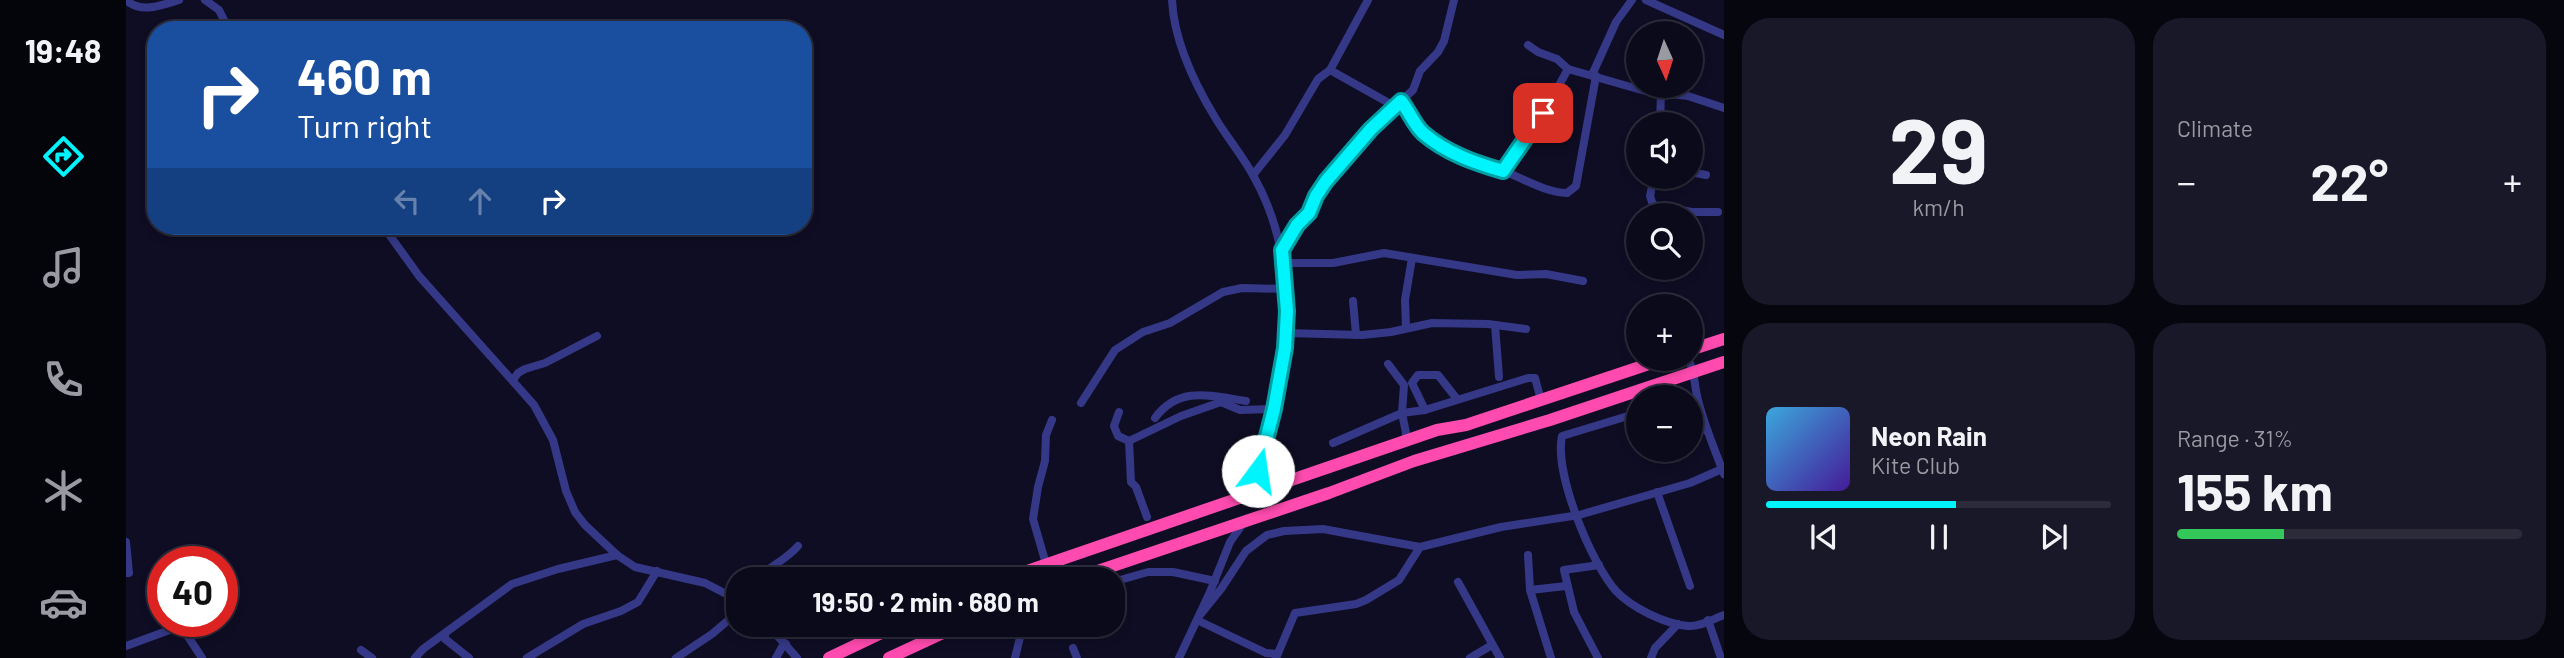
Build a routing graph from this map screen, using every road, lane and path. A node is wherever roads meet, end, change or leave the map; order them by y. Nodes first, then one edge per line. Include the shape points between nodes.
1 (126, 0) edge
2 (178, 0) edge
3 (205, 0) edge
4 (1172, 0) edge
5 (1368, 0) edge
6 (1454, 0) edge
7 (1632, 0) edge
8 (1646, 0) edge
9 (224, 21) edge
10 (1724, 35) edge
11 (1528, 45) dead end
12 (1568, 69) junction
13 (1330, 70) junction
14 (1594, 75) junction
15 (1626, 86) edge
16 (1696, 98) edge
17 (1398, 104) junction
18 (1724, 108) edge
19 (1503, 171) junction
20 (1703, 174) edge
21 (1253, 175) junction
22 (1706, 175) dead end
23 (1651, 189) edge
24 (1718, 212) dead end
25 (389, 235) edge
26 (1282, 250) junction
27 (1412, 258) junction
28 (1283, 263) junction
29 (1584, 281) dead end
30 (1287, 289) junction
31 (1353, 301) dead end
32 (1495, 325) junction
33 (1406, 327) junction
34 (1527, 329) dead end
35 (1286, 333) junction
36 (1356, 335) junction
37 (597, 336) dead end
38 (1724, 339) edge
39 (1703, 346) edge
40 (1724, 362) edge
41 (1388, 364) dead end
42 (1703, 369) edge
43 (1629, 371) edge
44 (1695, 371) joint
45 (1499, 377) dead end
46 (1608, 378) junction
47 (513, 380) junction
48 (1655, 385) edge
49 (1694, 385) edge
50 (1626, 395) joint
51 (1457, 399) junction
52 (1246, 401) dead end
53 (1539, 401) junction
54 (1081, 403) dead end
55 (1274, 409) junction
56 (1425, 410) junction
57 (1119, 412) dead end
58 (1402, 413) junction
59 (1626, 417) edge
60 (1155, 418) dead end
61 (1052, 420) dead end
62 (1550, 420) junction
63 (1703, 420) edge
64 (1703, 428) edge
65 (1708, 432) junction
66 (1426, 434) junction
67 (1405, 440) junction
68 (1129, 441) junction
69 (1333, 443) dead end
70 (1437, 453) junction
71 (1321, 470) junction
72 (1723, 472) edge
73 (1657, 492) junction
74 (1253, 493) junction
75 (1329, 493) junction
76 (1575, 516) junction
77 (1147, 517) dead end
78 (1244, 522) junction
79 (1226, 528) junction
80 (1279, 532) junction
81 (1267, 540) dead end
82 (126, 542) edge
83 (1230, 542) junction
84 (798, 546) dead end
85 (1420, 547) junction
86 (1090, 548) junction
87 (617, 555) junction
88 (1528, 555) dead end
89 (1046, 564) junction
90 (1599, 565) junction
91 (772, 567) edge
92 (1038, 567) edge
93 (1100, 567) edge
94 (1107, 567) edge
95 (657, 571) junction
96 (126, 573) edge
97 (1125, 579) edge
98 (1215, 581) junction
99 (1458, 582) dead end
100 (1566, 586) dead end
101 (1690, 586) dead end
102 (1530, 590) junction
103 (726, 594) edge
104 (1724, 615) edge
105 (1198, 617) junction
106 (1708, 620) junction
107 (726, 622) edge
108 (1678, 624) junction
109 (444, 634) junction
110 (779, 637) edge
111 (873, 637) edge
112 (934, 637) edge
113 (1020, 637) edge
114 (786, 644) junction
115 (1492, 645) junction
116 (126, 646) edge
117 (1073, 648) dead end
118 (361, 650) dead end
119 (1273, 656) edge
120 (202, 658) edge
121 (372, 658) edge
122 (415, 658) edge
123 (469, 658) edge
124 (527, 658) edge
125 (676, 658) edge
126 (776, 658) edge
127 (796, 658) edge
128 (829, 658) edge
129 (889, 658) edge
130 (1014, 658) edge
131 (1077, 658) edge
132 (1179, 658) edge
133 (1470, 658) edge
134 (1500, 658) edge
135 (1551, 658) edge
136 (1598, 658) edge
137 (1651, 658) edge
138 (1721, 658) edge

1 - 2 street via 144,8
3 - 9 street
4 - 21 street via 1186,60 1216,119
5 - 13 street
6 - 17 street via 1444,41 1416,77 1413,90
7 - 14 street via 1616,22
8 - 10 street
11 - 12 street
12 - 14 street
12 - 19 street
13 - 17 street
13 - 21 street via 1318,79 1285,135
14 - 15 street
14 - 19 street via 1573,190 1545,189
16 - 18 street
17 - 19 street via 1443,148
17 - 26 street via 1326,181
20 - 22 street
21 - 26 street via 1272,212
23 - 24 street via 1653,205
25 - 47 street via 419,276
26 - 28 street
27 - 28 street via 1384,253 1325,264
27 - 29 street
27 - 33 street
28 - 30 street
30 - 35 street
30 - 54 street via 1223,292 1170,323 1143,332 1115,350
31 - 36 street
32 - 33 street
32 - 34 street
32 - 45 street
33 - 36 street
35 - 36 street
35 - 55 street
37 - 47 street via 525,369
38 - 39 highway
40 - 42 highway
41 - 58 street via 1404,385
43 - 46 highway
44 - 48 highway
44 - 49 street
46 - 50 highway
46 - 53 highway
47 - 87 street via 554,440 575,512
50 - 62 highway
51 - 53 street via 1528,378 1535,379
51 - 56 street
51 - 56 street via 1438,375 1418,375 1412,383
52 - 60 street via 1188,395 1167,404
53 - 62 highway
53 - 66 highway
55 - 68 street via 1240,410 1221,401
55 - 74 street
56 - 58 street
57 - 68 street via 1114,426 1118,436
58 - 67 street
58 - 69 street
59 - 76 street via 1562,436
61 - 89 street via 1033,519
62 - 70 highway
63 - 65 street
64 - 65 street
65 - 72 street
66 - 67 highway
66 - 70 highway
67 - 71 highway
68 - 77 street via 1131,482
70 - 75 highway
71 - 74 highway
71 - 75 highway
72 - 73 street
73 - 76 street
73 - 101 street
74 - 86 highway
75 - 78 highway
76 - 85 street via 1501,527
76 - 90 street
78 - 79 highway
78 - 83 street
79 - 83 street
79 - 94 highway
80 - 81 street
80 - 85 street via 1323,529
80 - 105 street via 1246,551
82 - 96 street
83 - 98 street
84 - 91 street
85 - 119 street via 1399,580 1367,600 1295,613
86 - 89 highway
86 - 93 highway
87 - 95 street via 635,567
87 - 109 street via 512,584
88 - 102 street
89 - 92 highway
90 - 108 street via 1626,599
90 - 136 street via 1564,570 1574,612
95 - 103 street via 705,583
95 - 124 street via 638,602 583,624
97 - 98 street via 1173,572
98 - 105 street
99 - 115 street
100 - 102 street
102 - 135 street
104 - 106 street
105 - 119 street
105 - 132 street
106 - 108 street via 1696,626
106 - 138 street
107 - 125 street
108 - 137 street
109 - 122 street
109 - 123 street
110 - 114 street
111 - 128 highway
112 - 129 highway
113 - 130 street
114 - 126 street
114 - 127 street
115 - 133 street
115 - 134 street
116 - 120 street via 175,628 185,632
117 - 131 street
118 - 121 street

